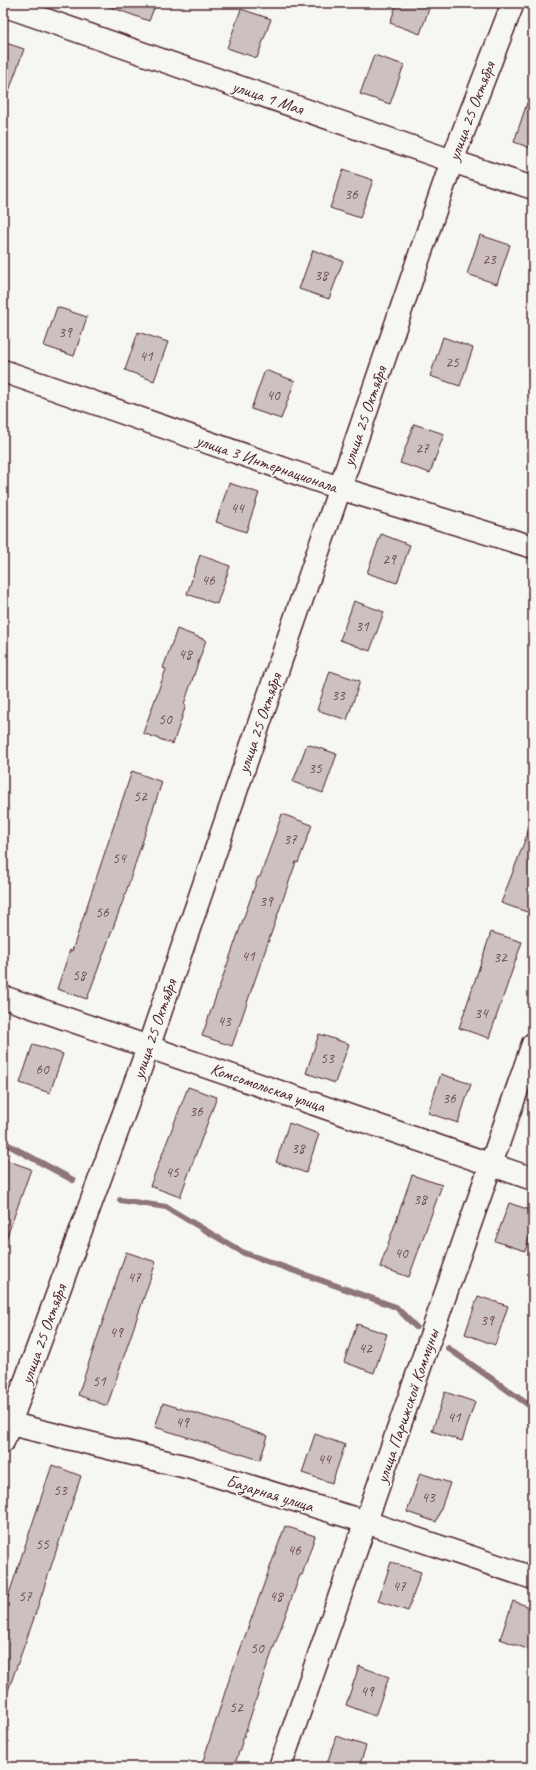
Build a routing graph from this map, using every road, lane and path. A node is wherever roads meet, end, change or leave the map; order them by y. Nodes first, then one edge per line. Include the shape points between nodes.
1 (512, 3) edge
2 (3, 5) edge
3 (452, 161) junction
4 (533, 188) edge
5 (3, 371) edge
6 (339, 488) junction
7 (533, 547) edge
8 (3, 996) edge
9 (533, 1044) edge
10 (149, 1046) junction
11 (490, 1165) junction
12 (533, 1179) edge
13 (5, 1429) edge
14 (366, 1522) junction
15 (533, 1578) edge
16 (280, 1767) edge

1 - 3 street, улица 25 Октября
2 - 3 street, улица 1 Мая
3 - 4 street, улица 1 Мая
3 - 6 street, улица 25 Октября
5 - 6 street, улица 3 Интернационала
6 - 7 street, улица 3 Интернационала
6 - 10 street, улица 25 Октября
8 - 10 street, Комсомольская улица
9 - 11 street, улица Парижской Коммуны
10 - 11 street, Комсомольская улица
10 - 13 street, улица 25 Октября
11 - 12 street, Комсомольская улица
11 - 14 street, улица Парижской Коммуны
13 - 14 street, Базарная улица via 191,1468
14 - 15 street, Базарная улица
14 - 16 street, улица Парижской Коммуны

